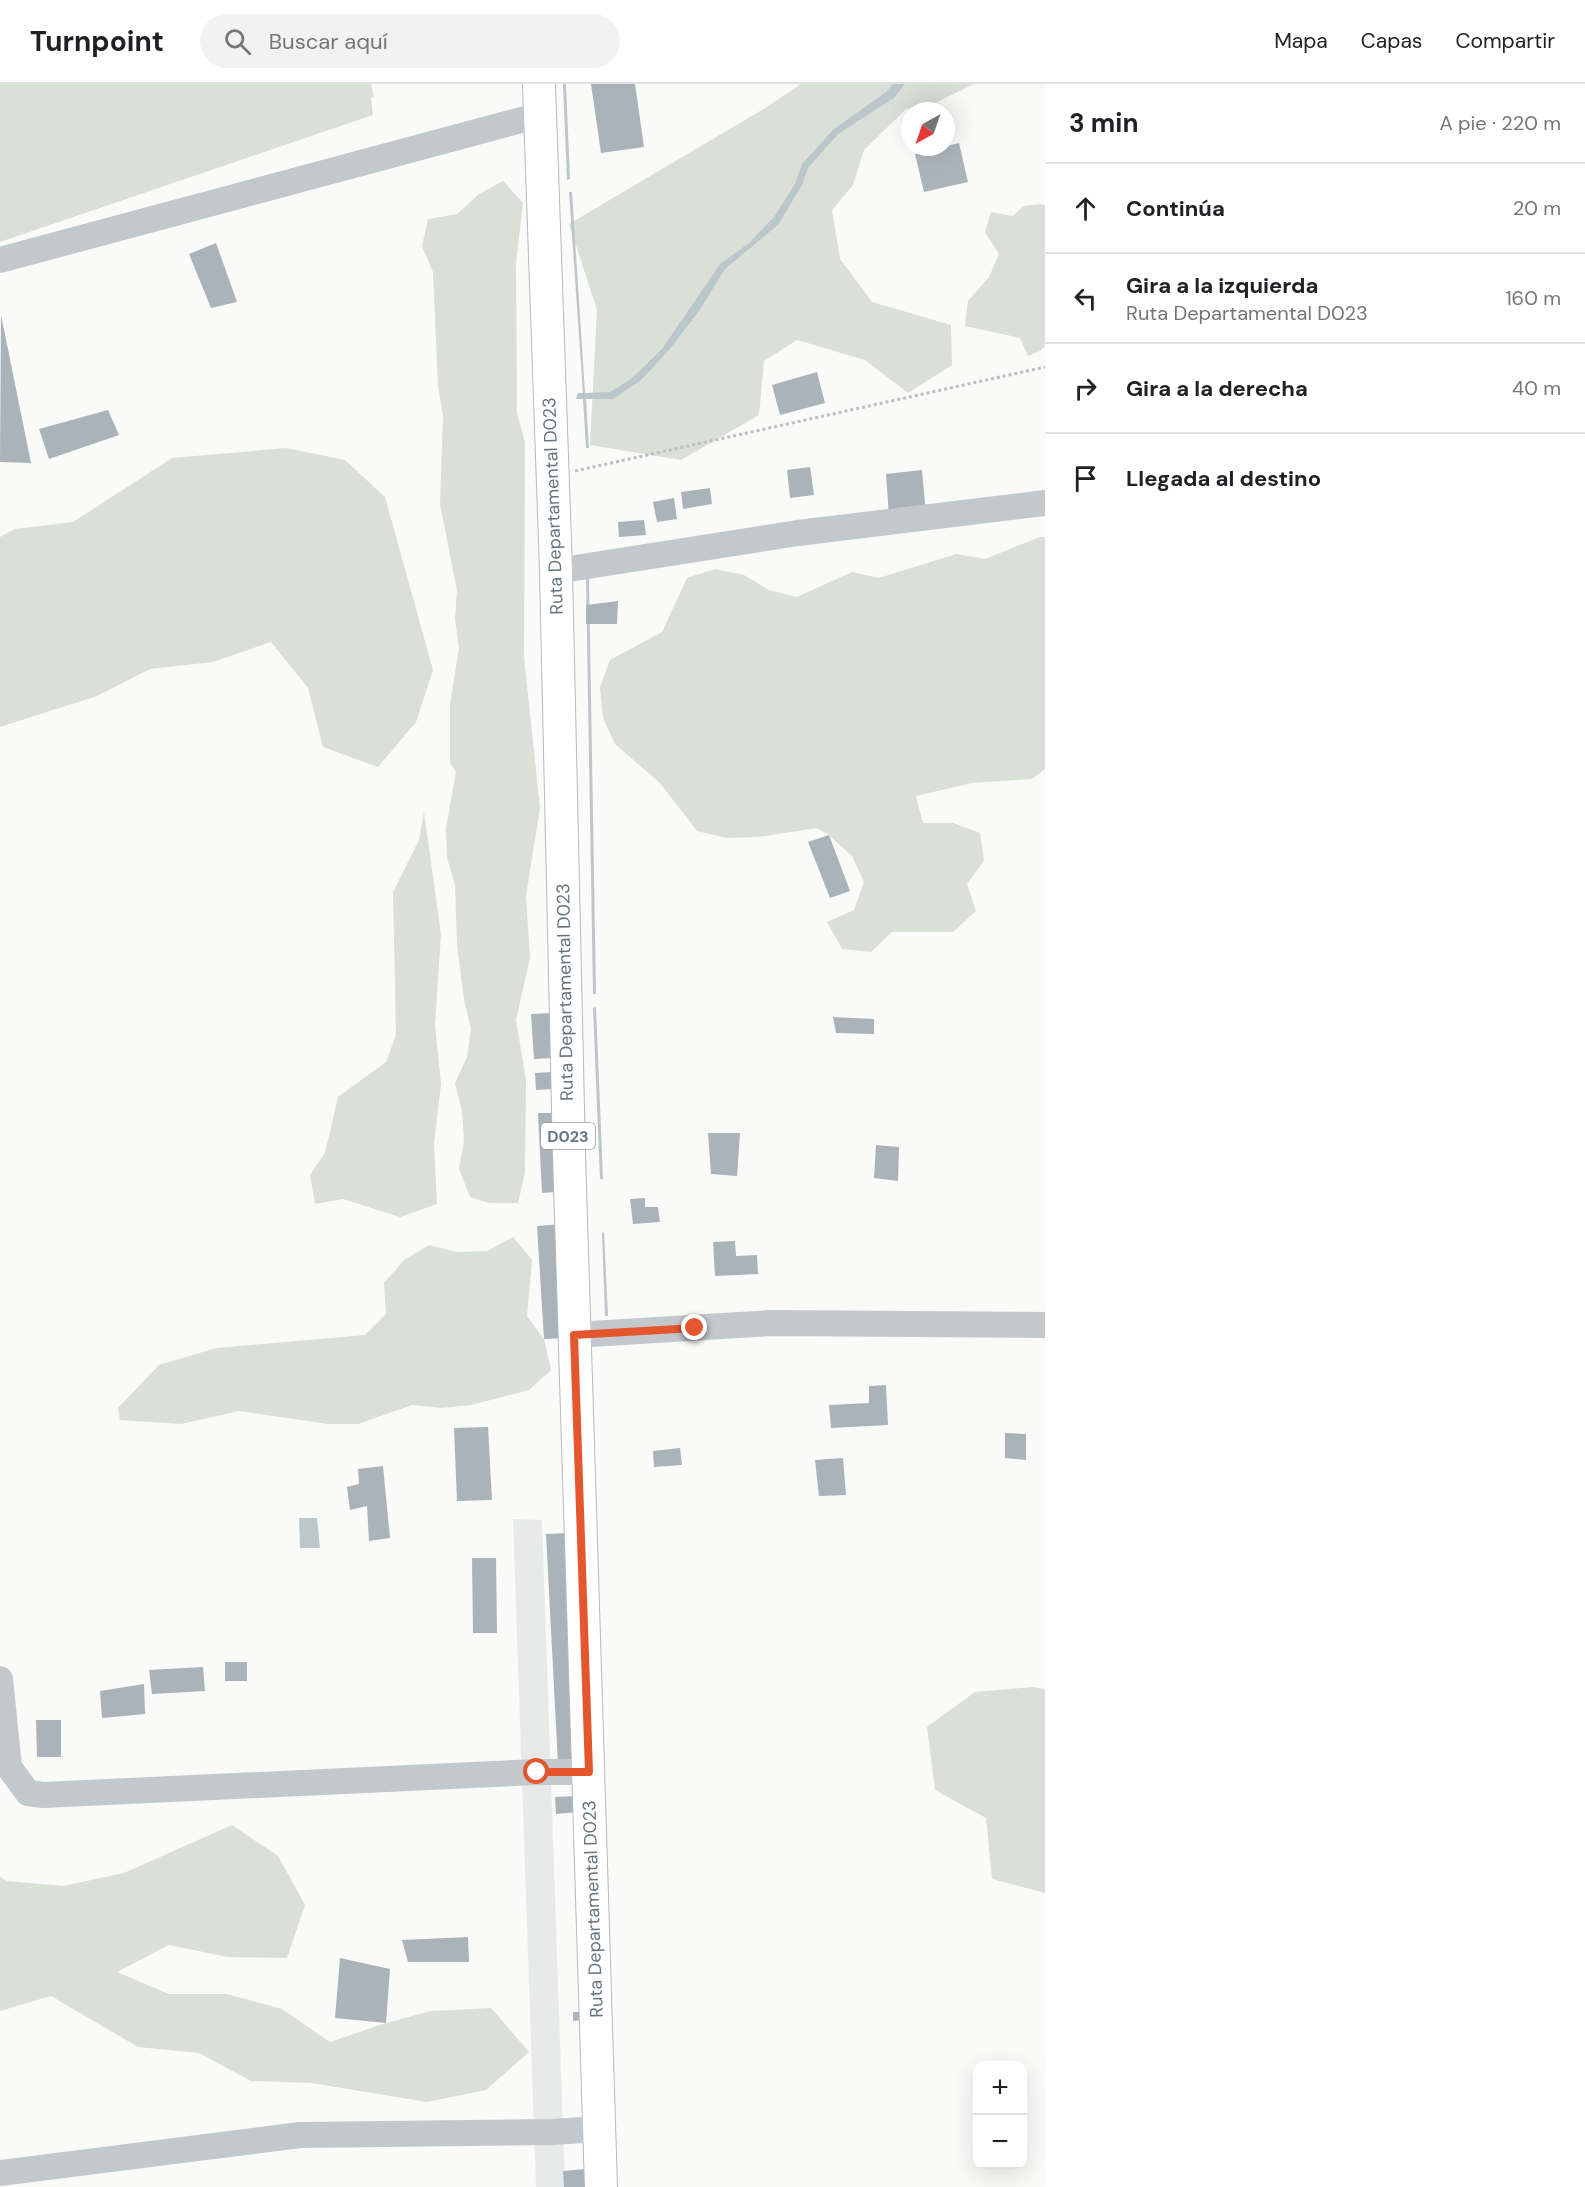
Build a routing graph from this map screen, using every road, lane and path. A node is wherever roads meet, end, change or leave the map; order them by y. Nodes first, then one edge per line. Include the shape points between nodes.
1 (539, 84) edge
2 (540, 115) junction
3 (0, 260) edge
4 (1045, 368) edge
5 (552, 476) junction
6 (1045, 503) edge
7 (556, 571) junction
8 (1045, 1325) edge
9 (574, 1335) junction
10 (0, 1679) edge
11 (589, 1772) junction
12 (599, 2129) junction
13 (0, 2173) edge
14 (601, 2187) edge

1 - 2 main road, Ruta Departamental D023 / D023
2 - 3 street
2 - 5 main road, Ruta Departamental D023 / D023
4 - 5 path
5 - 7 main road, Ruta Departamental D023 / D023
6 - 7 street via 798,533
7 - 9 main road, Ruta Departamental D023 / D023
8 - 9 street via 771,1323
9 - 11 main road, Ruta Departamental D023 / D023
10 - 11 street via 9,1767 28,1793
11 - 12 main road, Ruta Departamental D023 / D023
12 - 13 street via 300,2135
12 - 14 main road, Ruta Departamental D023 / D023

